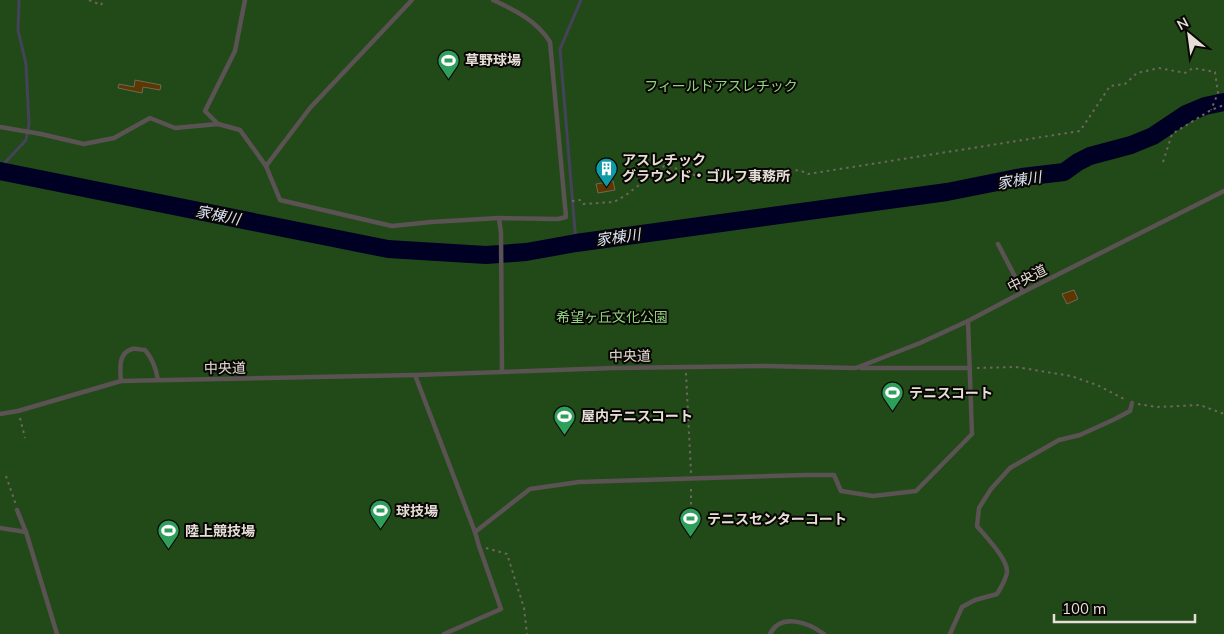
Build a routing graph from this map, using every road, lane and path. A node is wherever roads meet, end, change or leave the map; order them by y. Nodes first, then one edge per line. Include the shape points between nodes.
1 (89, 0) edge
2 (104, 0) edge
3 (245, 0) edge
4 (412, 0) edge
5 (493, 0) edge
6 (1224, 105) edge
7 (1211, 110) junction
8 (218, 124) junction
9 (0, 127) edge
10 (1163, 162) dead end
11 (266, 166) junction
12 (1224, 191) edge
13 (564, 201) junction
14 (499, 218) junction
15 (998, 244) dead end
16 (1023, 292) junction
17 (968, 321) junction
18 (686, 367) junction
19 (856, 368) junction
20 (970, 368) junction
21 (502, 371) junction
22 (415, 375) junction
23 (158, 380) junction
24 (121, 381) junction
25 (1132, 403) junction
26 (18, 411) junction
27 (0, 414) edge
28 (1224, 414) edge
29 (25, 438) dead end
30 (6, 476) dead end
31 (692, 478) junction
32 (17, 510) joint
33 (690, 510) dead end
34 (0, 528) edge
35 (26, 532) junction
36 (475, 532) junction
37 (479, 546) junction
38 (57, 634) edge
39 (444, 634) edge
40 (527, 634) edge
41 (770, 634) edge
42 (824, 634) edge
43 (950, 634) edge

1 - 2 path via 102,6
3 - 8 lane via 234,51 205,112
4 - 11 lane via 310,108
5 - 13 lane via 531,20 550,42
6 - 7 path
7 - 10 path via 1172,134
7 - 13 path via 1218,93 1215,72 1194,68 1186,73 1159,68 1137,73 1126,84 1110,86 1080,131 808,174 799,170 712,181 664,166 614,202 583,204 580,200
8 - 9 lane via 175,128 150,118 114,138 84,144
8 - 11 lane via 240,130
11 - 14 lane via 280,200 392,226
12 - 16 lane, 中央道
13 - 14 lane via 566,216 558,219
14 - 21 lane
15 - 16 lane
16 - 17 lane, 中央道
17 - 19 lane, 中央道
17 - 20 lane
18 - 19 lane, 中央道
18 - 21 lane, 中央道
18 - 31 path
19 - 20 lane
20 - 25 path via 1016,367 1071,376 1097,384
20 - 31 lane via 972,434 916,492 873,496 850,493 841,491 834,476
21 - 22 lane, 中央道
22 - 23 lane, 中央道
22 - 36 lane
23 - 24 lane, 中央道
23 - 24 lane via 152,358 145,350 133,349 123,355
24 - 26 lane, 中央道
25 - 28 path via 1157,407 1200,405
25 - 43 lane via 1130,411 1115,419 1080,435 1059,440 1028,457 1010,468 991,489 979,508 976,526 1002,558 1007,570 1004,581 996,594 962,607
26 - 27 lane, 中央道
26 - 29 path
30 - 32 path
31 - 33 path
31 - 36 lane via 579,482 530,489
32 - 35 lane
34 - 35 lane
35 - 38 lane
36 - 37 lane
37 - 39 lane via 500,609
37 - 40 path via 507,554 524,608
41 - 42 lane via 773,628 785,621 803,622

